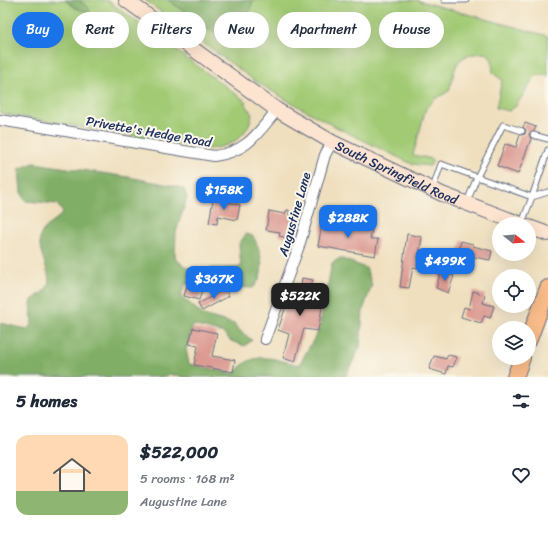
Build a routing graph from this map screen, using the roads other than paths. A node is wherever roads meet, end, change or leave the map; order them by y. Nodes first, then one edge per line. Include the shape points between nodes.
1 (126, 0) edge
2 (444, 0) edge
3 (466, 0) edge
4 (277, 110) junction
5 (0, 120) edge
6 (522, 131) dead end
7 (533, 135) dead end
8 (548, 139) edge
9 (332, 142) junction
10 (548, 150) edge
11 (477, 177) junction
12 (433, 189) junction
13 (548, 192) edge
14 (532, 197) junction
15 (466, 203) junction
16 (503, 217) edge
17 (525, 217) edge
18 (536, 230) edge
19 (548, 234) edge
20 (548, 288) edge
21 (536, 321) edge
22 (265, 339) dead end
23 (519, 365) edge
24 (515, 377) edge

1 - 4 main road, South Springfield Road
2 - 3 lane
4 - 5 street, Privette's Hedge Road via 242,148 230,154 214,156
4 - 9 main road, South Springfield Road
6 - 11 lane via 502,125
7 - 8 lane
9 - 12 main road, South Springfield Road
9 - 22 street, Augustine Lane via 325,155 300,246
10 - 14 lane
11 - 12 lane via 441,164
11 - 14 lane
11 - 15 lane
12 - 15 main road, South Springfield Road
13 - 14 lane
14 - 17 lane
15 - 16 main road, South Springfield Road
18 - 19 main road
20 - 21 main road
23 - 24 main road

